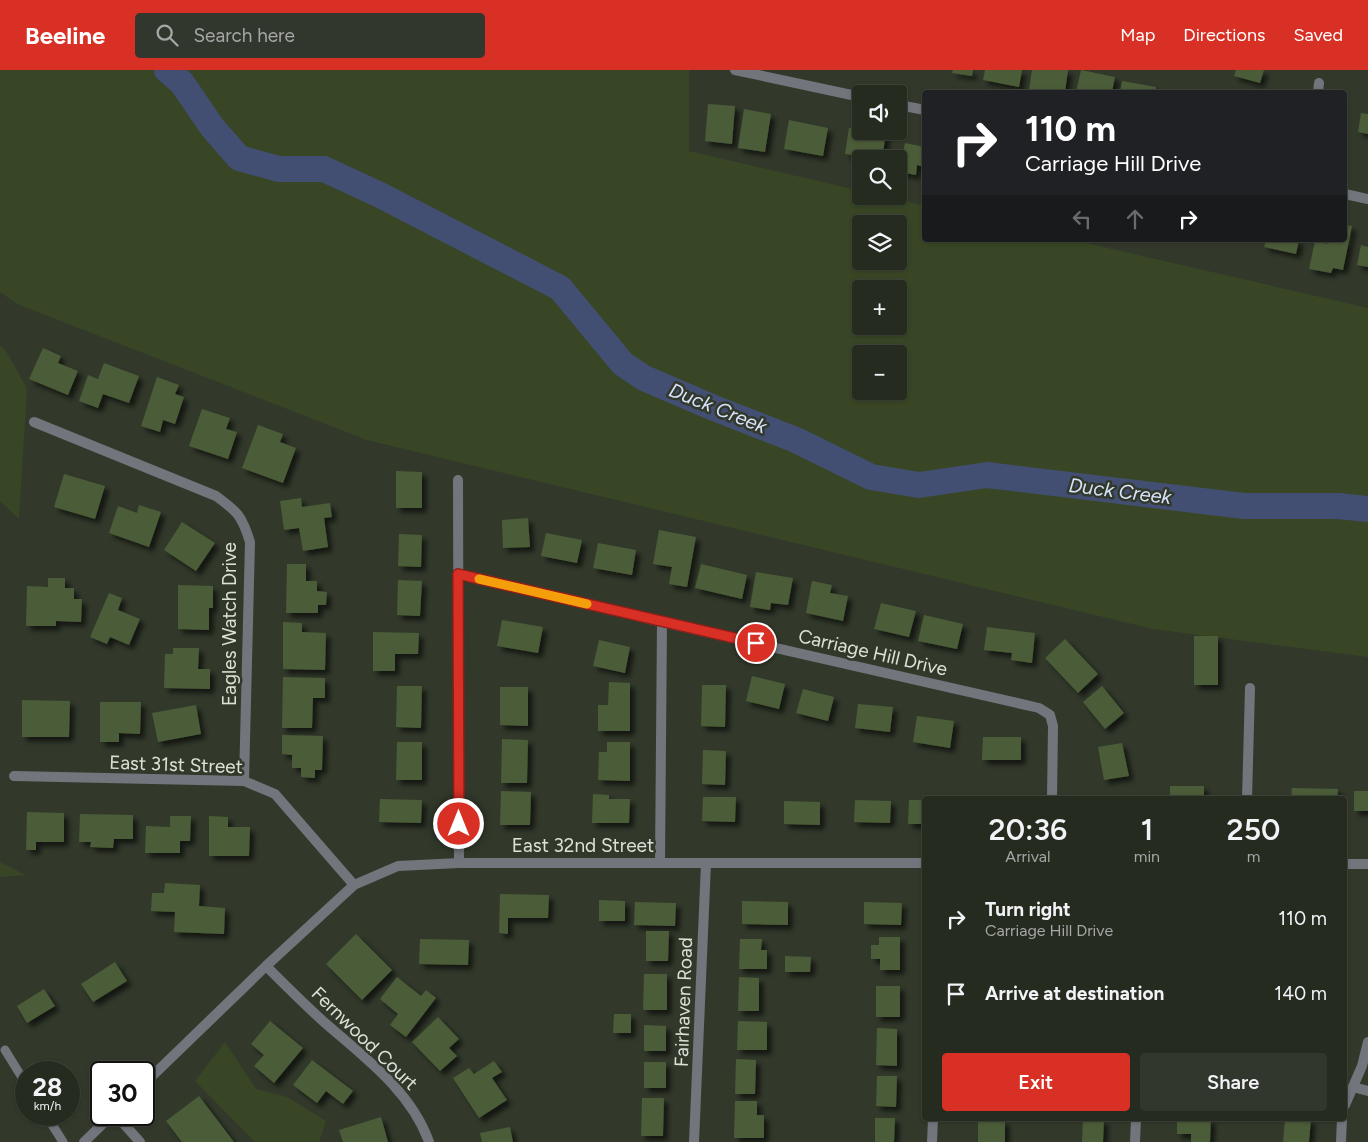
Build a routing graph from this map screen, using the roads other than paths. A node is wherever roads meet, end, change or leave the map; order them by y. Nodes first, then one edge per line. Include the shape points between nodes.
1 (735, 70) edge
2 (852, 95) edge
3 (907, 107) edge
4 (922, 109) edge
5 (1347, 194) edge
6 (1368, 199) edge
7 (34, 422) dead end
8 (458, 480) dead end
9 (458, 574) junction
10 (662, 622) junction
11 (1250, 688) dead end
12 (14, 776) dead end
13 (244, 781) junction
14 (1052, 796) edge
15 (1247, 796) edge
16 (459, 863) junction
17 (660, 863) junction
18 (706, 863) junction
19 (922, 863) edge
20 (1347, 864) edge
21 (1368, 864) edge
22 (354, 884) junction
23 (266, 966) junction
24 (1368, 1042) edge
25 (5, 1050) dead end
26 (15, 1066) edge
27 (155, 1073) edge
28 (1353, 1087) junction
29 (1368, 1091) edge
30 (1347, 1100) edge
31 (933, 1121) edge
32 (1136, 1121) edge
33 (1342, 1121) edge
34 (53, 1126) edge
35 (101, 1126) edge
36 (126, 1126) edge
37 (63, 1142) edge
38 (84, 1142) edge
39 (140, 1142) edge
40 (429, 1142) edge
41 (694, 1142) edge
42 (932, 1142) edge
43 (1135, 1142) edge
44 (1340, 1142) edge

1 - 2 street
3 - 4 street
5 - 6 street
7 - 13 street, Eagles Watch Drive via 216,496 234,509 244,524 250,542
8 - 9 street
9 - 10 street, Carriage Hill Drive
9 - 16 street
10 - 14 street, Carriage Hill Drive via 1039,708 1050,715 1053,726
10 - 17 street
11 - 15 street
12 - 13 street, East 31st Street
13 - 22 street, East 31st Street via 275,794
16 - 17 street, East 32nd Street
16 - 22 street, East 32nd Street via 398,866
17 - 18 street, East 32nd Street
18 - 19 street, East 32nd Street
18 - 41 street, Fairhaven Road
20 - 21 street
22 - 23 street, East 32nd Street
23 - 27 street, East 32nd Street
23 - 40 street, Fernwood Court via 409,1103
24 - 28 street
25 - 26 lane
28 - 29 street
28 - 30 street
31 - 42 street
32 - 43 street
33 - 44 street
34 - 37 lane
35 - 38 street
36 - 39 street

